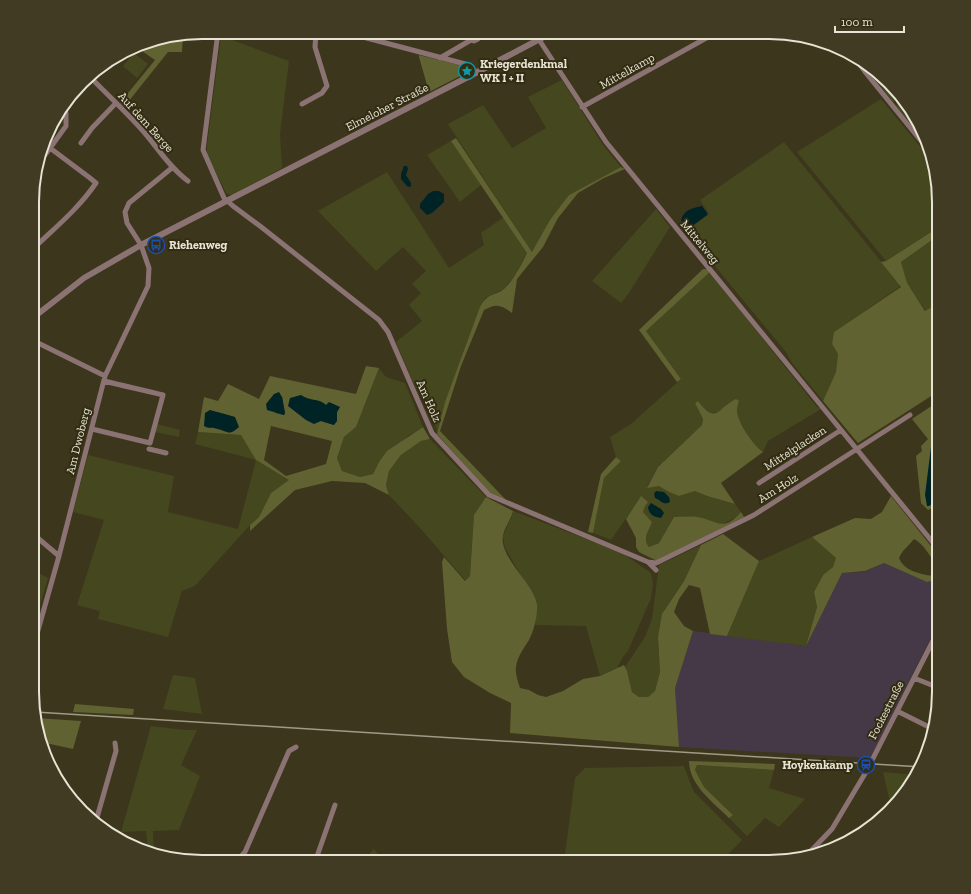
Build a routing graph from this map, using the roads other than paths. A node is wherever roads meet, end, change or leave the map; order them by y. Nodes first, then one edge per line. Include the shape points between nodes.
1 (217, 39) edge
2 (316, 39) edge
3 (370, 39) edge
4 (478, 39) dead end
5 (538, 39) joint
6 (705, 39) edge
7 (440, 58) junction
8 (864, 70) edge
9 (476, 72) junction
10 (94, 80) edge
11 (116, 103) junction
12 (302, 104) dead end
13 (582, 107) junction
14 (66, 114) edge
15 (920, 139) edge
16 (81, 143) dead end
17 (50, 148) junction
18 (48, 151) edge
19 (173, 167) junction
20 (188, 181) dead end
21 (229, 201) junction
22 (39, 243) edge
23 (141, 246) junction
24 (39, 313) edge
25 (39, 344) edge
26 (104, 379) junction
27 (910, 415) dead end
28 (92, 429) junction
29 (841, 430) junction
30 (149, 448) junction
31 (857, 449) junction
32 (166, 453) dead end
33 (759, 483) dead end
34 (39, 539) edge
35 (932, 541) edge
36 (59, 556) junction
37 (648, 562) junction
38 (656, 570) dead end
39 (39, 627) edge
40 (932, 643) edge
41 (914, 678) junction
42 (932, 685) edge
43 (897, 711) junction
44 (928, 727) edge
45 (115, 743) dead end
46 (296, 747) dead end
47 (335, 805) dead end
48 (97, 817) edge
49 (813, 848) edge
50 (242, 855) edge
51 (317, 855) edge

1 - 21 street via 203,150 224,198
2 - 12 street via 315,47 327,86 322,93
3 - 7 street
4 - 7 street via 471,40
5 - 9 street, Elmeloher Straße
5 - 13 street, Mittelweg
6 - 13 street, Mittelkamp
7 - 9 street via 469,65
8 - 15 street
9 - 21 street, Elmeloher Straße
10 - 11 street, Auf dem Berge
11 - 16 street
11 - 19 street, Auf dem Berge
13 - 29 street, Mittelweg via 637,182
14 - 17 street via 66,126
17 - 18 street
17 - 22 street via 96,183 88,195
19 - 20 street, Auf dem Berge
19 - 23 street, Am Dwoberg via 129,203 125,212 127,223
21 - 23 street, Elmeloher Straße
21 - 37 street, Am Holz via 379,320 388,332 432,433 489,495
23 - 24 street, Elmeloher Straße via 84,278
23 - 26 street, Am Dwoberg via 149,268 148,286
25 - 26 street
26 - 28 street, Am Dwoberg
26 - 30 street via 163,395
27 - 31 street, Am Holz
28 - 30 street
28 - 36 street, Am Dwoberg
29 - 31 street, Mittelweg
29 - 33 street, Mittelplacken
30 - 32 street
31 - 35 street
31 - 37 street, Am Holz via 754,515 656,562
34 - 36 street
36 - 39 street, Am Dwoberg
37 - 38 street, Am Holz
40 - 41 street, Fockestraße
41 - 42 street
41 - 43 street, Fockestraße
43 - 44 street
43 - 49 street, Fockestraße via 866,772 832,829
45 - 48 street via 116,751
46 - 50 street via 289,750
47 - 51 street

